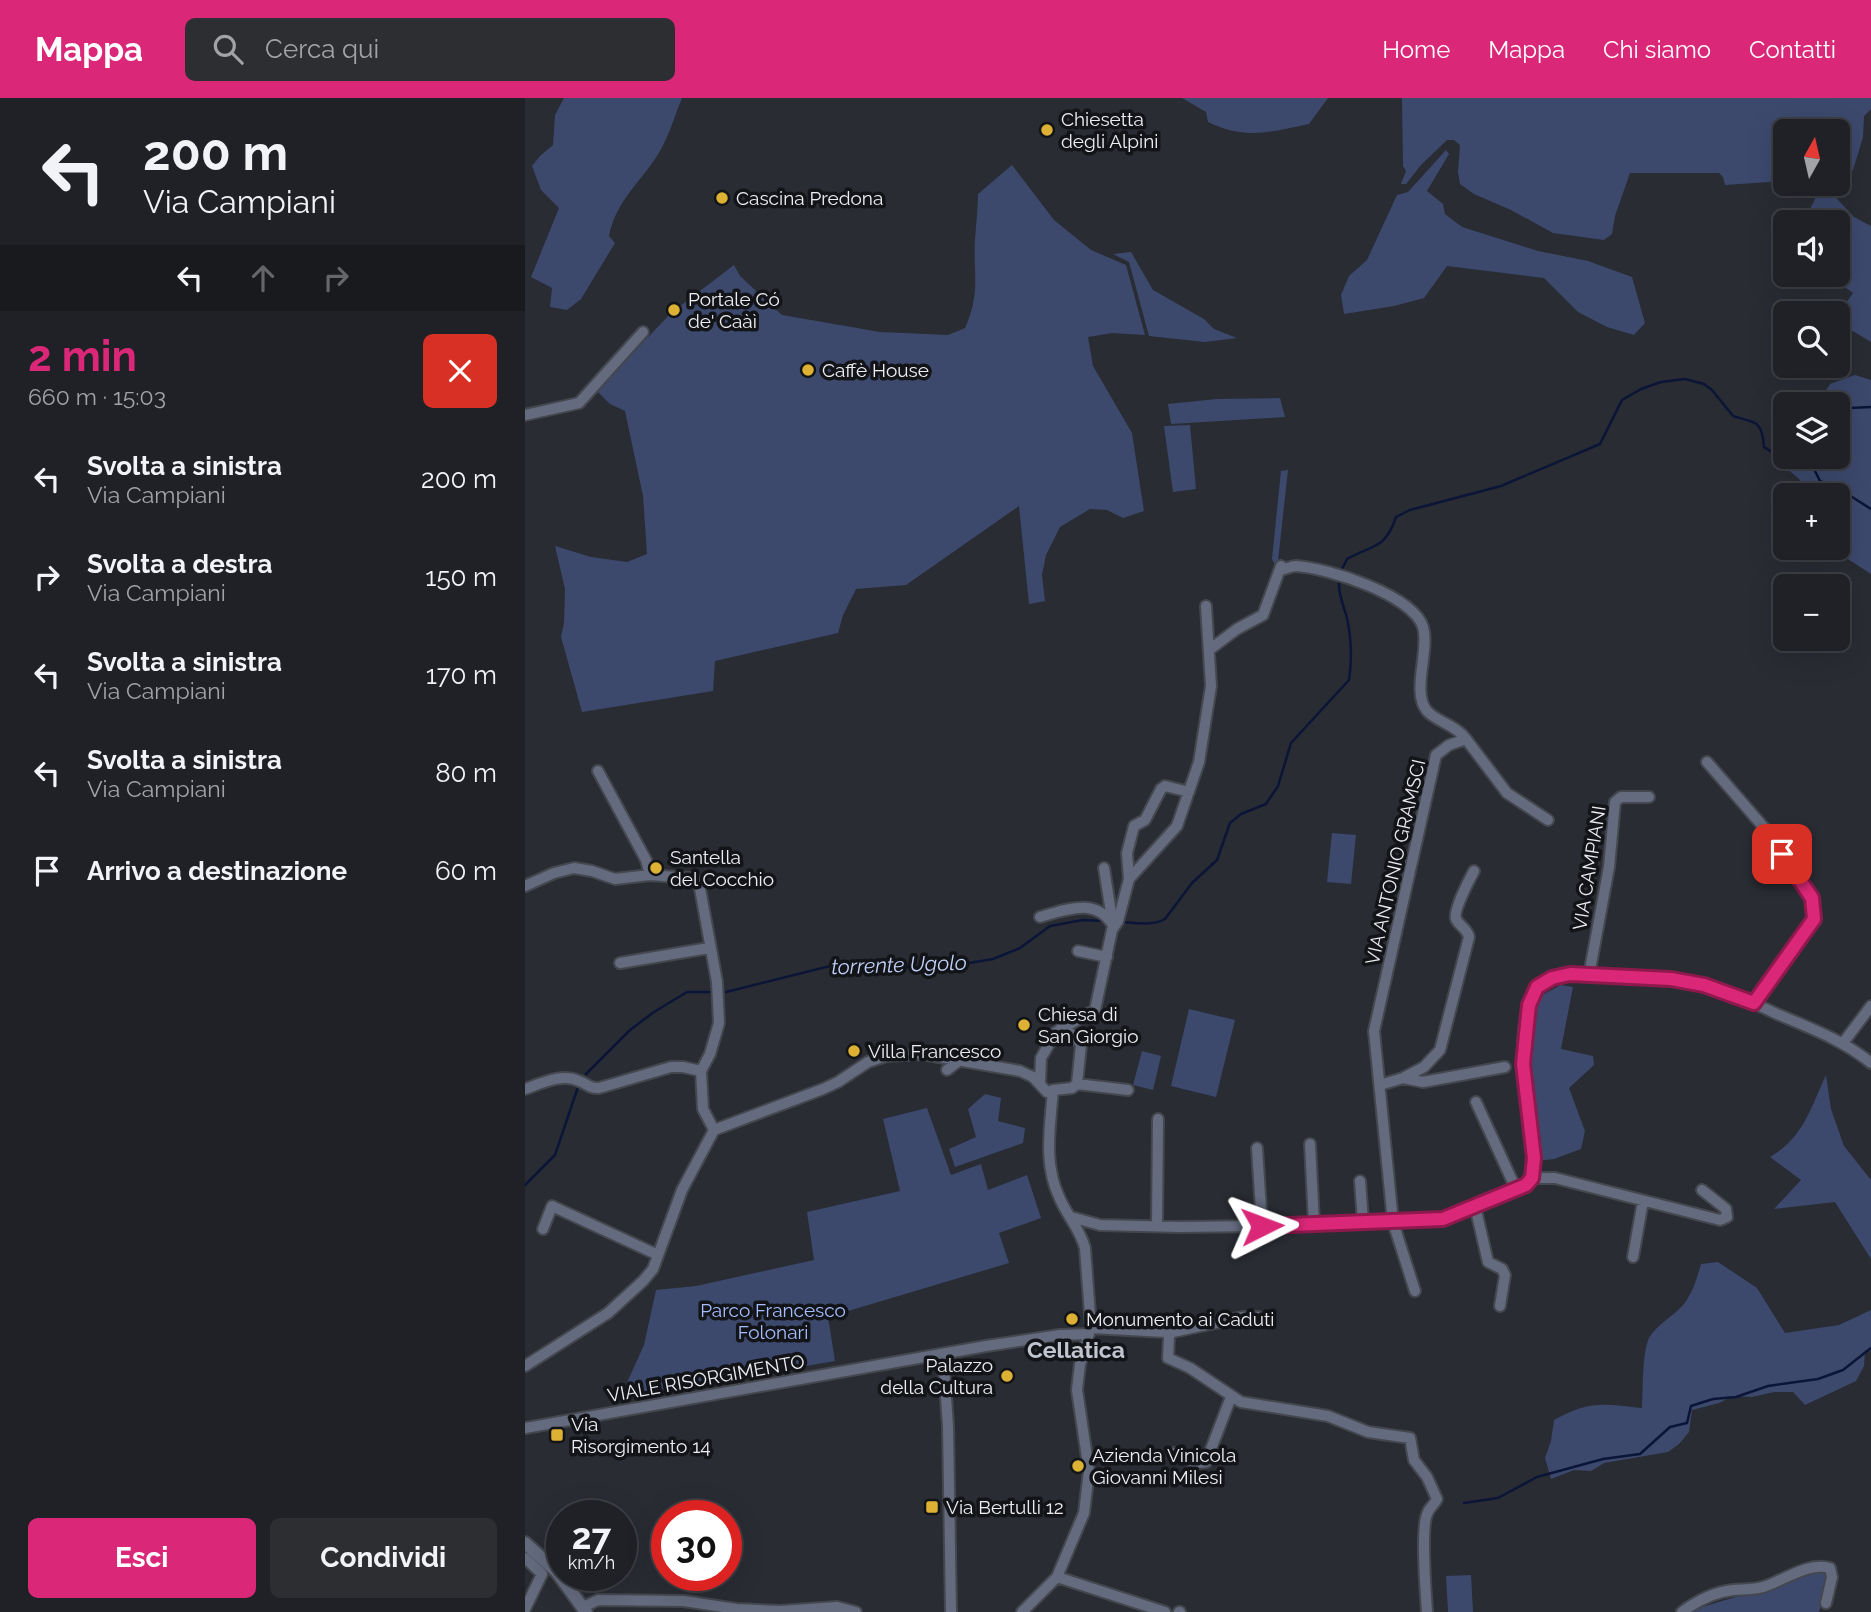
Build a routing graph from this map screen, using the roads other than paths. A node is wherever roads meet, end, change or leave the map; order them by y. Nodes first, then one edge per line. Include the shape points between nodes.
1 (643, 332) dead end
2 (525, 415) edge
3 (1206, 606) dead end
4 (1209, 650) junction
5 (1467, 739) junction
6 (1707, 762) dead end
7 (598, 771) dead end
8 (1189, 792) junction
9 (1649, 797) dead end
10 (1548, 820) dead end
11 (1104, 868) dead end
12 (1473, 871) dead end
13 (650, 875) junction
14 (1129, 879) junction
15 (525, 886) edge
16 (1039, 917) dead end
17 (1114, 924) junction
18 (709, 948) junction
19 (1078, 951) dead end
20 (1107, 957) junction
21 (620, 963) dead end
22 (1589, 975) junction
23 (1754, 1003) junction
24 (1871, 1006) edge
25 (1061, 1028) junction
26 (1843, 1043) junction
27 (960, 1060) junction
28 (1871, 1063) edge
29 (1505, 1067) dead end
30 (947, 1070) dead end
31 (701, 1071) junction
32 (1403, 1078) junction
33 (1380, 1085) junction
34 (1075, 1086) junction
35 (1047, 1088) junction
36 (525, 1089) edge
37 (1128, 1090) dead end
38 (1476, 1102) dead end
39 (1157, 1119) dead end
40 (714, 1130) junction
41 (1310, 1144) dead end
42 (1258, 1148) dead end
43 (1532, 1178) junction
44 (1360, 1181) dead end
45 (1516, 1189) junction
46 (1702, 1189) dead end
47 (1643, 1201) junction
48 (1475, 1206) junction
49 (1071, 1217) junction
50 (1363, 1222) junction
51 (1393, 1222) junction
52 (1314, 1223) junction
53 (1100, 1225) junction
54 (1157, 1226) junction
55 (1262, 1226) junction
56 (543, 1229) dead end
57 (1082, 1236) junction
58 (658, 1255) junction
59 (1633, 1257) dead end
60 (1415, 1291) dead end
61 (1500, 1306) dead end
62 (1259, 1315) dead end
63 (1092, 1330) junction
64 (1168, 1333) junction
65 (943, 1354) junction
66 (525, 1366) edge
67 (1231, 1397) junction
68 (525, 1428) edge
69 (1174, 1453) dead end
70 (525, 1543) edge
71 (525, 1558) edge
72 (1057, 1577) junction
73 (1826, 1603) dead end
74 (1129, 1606) edge
75 (525, 1609) edge
76 (584, 1610) edge
77 (856, 1612) edge
78 (951, 1612) edge
79 (1022, 1612) edge
80 (1165, 1612) edge
81 (1427, 1612) edge
82 (1682, 1612) edge

1 - 2 street via 579,403
3 - 4 street
4 - 5 street via 1263,615 1281,568 1339,574 1411,608 1423,627 1421,698 1427,712
4 - 8 street via 1208,711
5 - 10 street via 1507,793
5 - 33 street, VIA ANTONIO GRAMSCI via 1436,755 1374,1031
6 - 23 street via 1756,816 1812,898 1814,919
7 - 13 street
8 - 14 street via 1177,826
8 - 14 street via 1164,786 1145,820 1134,826 1127,853
9 - 22 street, VIA CAMPIANI via 1621,797 1615,802 1609,867
11 - 17 street
12 - 32 street via 1455,913 1469,937 1440,1049 1424,1067
13 - 15 street via 615,879 574,868
13 - 18 street via 699,883
14 - 17 street
16 - 17 street via 1074,908 1102,911
17 - 20 street
18 - 21 street
18 - 31 street via 719,1023
19 - 20 street
20 - 25 street via 1095,1010
22 - 23 street via 1671,979
22 - 43 street via 1552,978 1537,987 1529,1005 1523,1064 1534,1158
23 - 26 street
24 - 26 street
25 - 34 street via 1081,1045
25 - 35 street via 1041,1058
26 - 28 street
27 - 30 street
27 - 35 street via 1020,1071
27 - 40 street via 922,1054 886,1056 823,1089
29 - 32 street via 1423,1082
31 - 36 street via 671,1067 595,1089 579,1080 557,1078
31 - 40 street via 703,1109
32 - 33 street
33 - 51 street, VIA ANTONIO GRAMSCI
34 - 35 street
34 - 37 street
35 - 49 street via 1051,1178
38 - 45 street
39 - 54 street
40 - 58 street via 683,1190
41 - 52 street
42 - 55 street
43 - 45 street
43 - 47 street via 1555,1178
44 - 50 street
45 - 48 street
46 - 47 street via 1726,1209 1727,1217 1720,1220
47 - 59 street
48 - 51 street via 1443,1219
48 - 61 street via 1489,1262 1505,1275
49 - 53 street
49 - 57 street
50 - 51 street
50 - 52 street
51 - 60 street, VIA ANTONIO GRAMSCI
52 - 55 street
53 - 54 street
53 - 57 street
54 - 55 street
56 - 58 street via 552,1206
57 - 63 street
58 - 66 street via 653,1269 608,1313
62 - 64 street, VIALE RISORGIMENTO
63 - 64 street, VIALE RISORGIMENTO
63 - 65 street, VIALE RISORGIMENTO
63 - 72 street via 1077,1390 1088,1494
64 - 67 street via 1168,1358 1190,1367
65 - 68 street, VIALE RISORGIMENTO
65 - 78 street via 949,1426
67 - 69 street via 1206,1462 1196,1463
67 - 81 street via 1252,1405 1328,1416 1368,1432 1410,1438 1414,1460 1437,1499 1426,1522
70 - 76 street via 556,1571
71 - 75 street via 542,1574
72 - 74 street
72 - 79 street
73 - 82 street via 1832,1577 1830,1568 1821,1566 1763,1588 1729,1590 1700,1599
74 - 80 street
76 - 77 street via 598,1600

